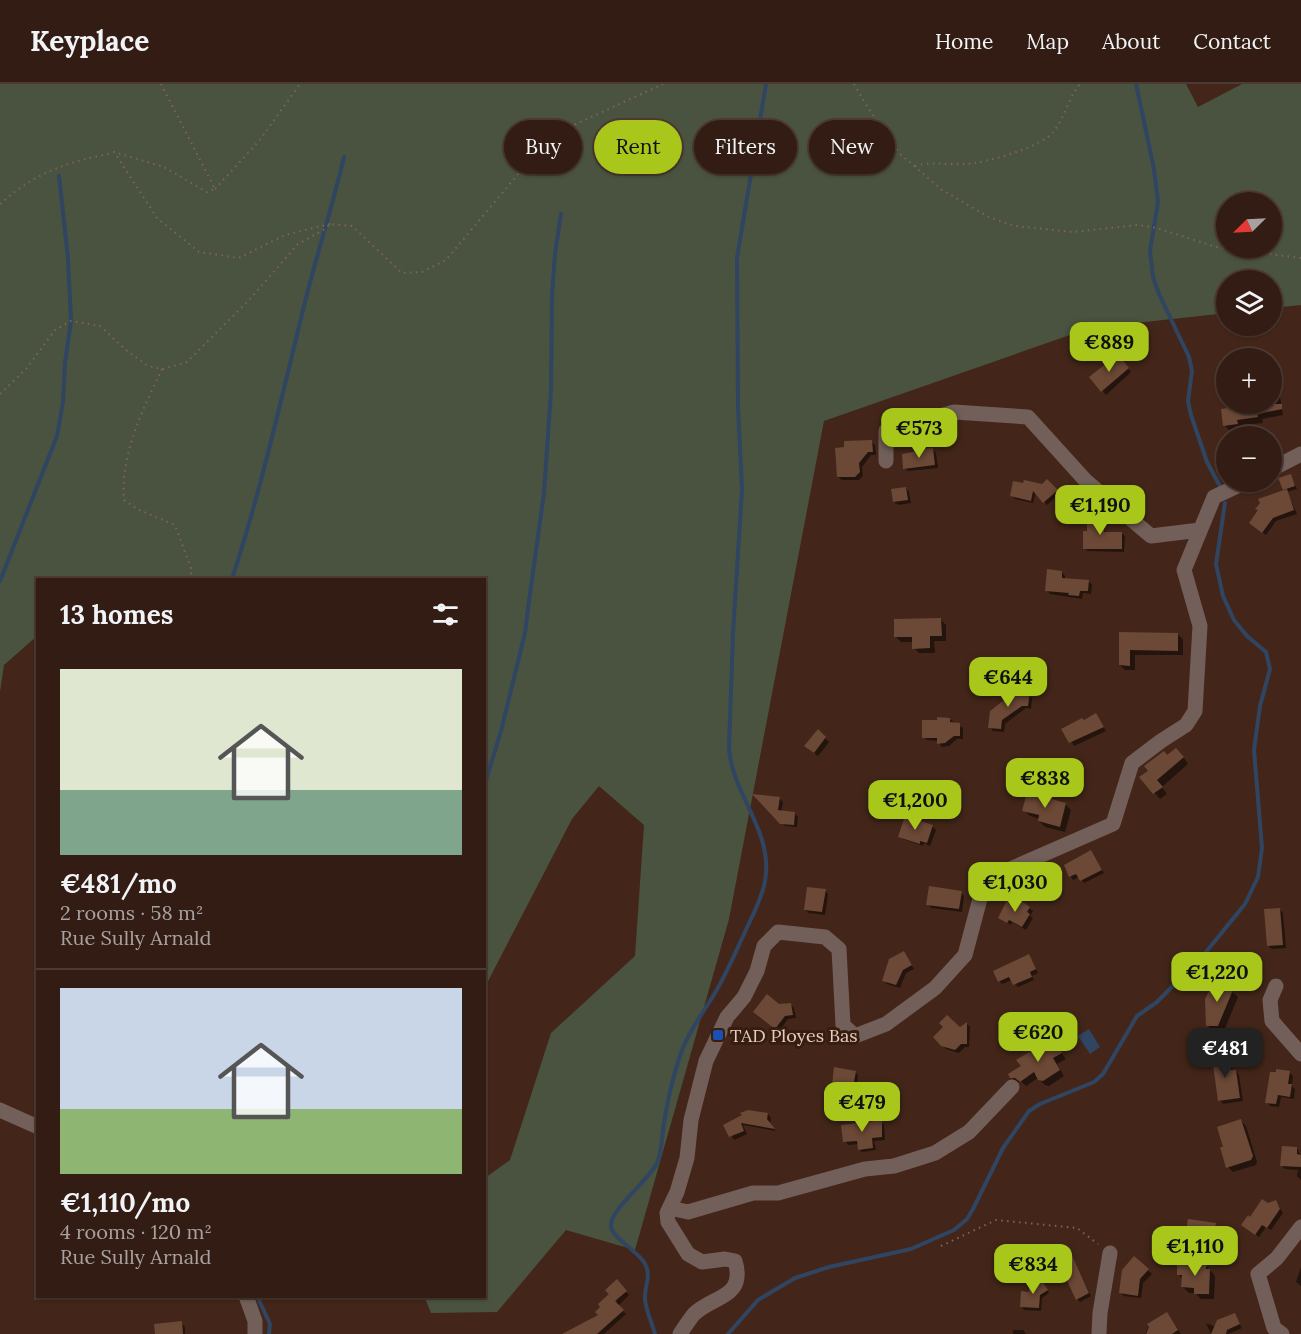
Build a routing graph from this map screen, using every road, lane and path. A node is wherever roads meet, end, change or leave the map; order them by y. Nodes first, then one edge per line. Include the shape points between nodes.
1 (161, 84) edge
2 (300, 84) edge
3 (663, 84) edge
4 (854, 84) edge
5 (1080, 84) edge
6 (114, 152) junction
7 (914, 166) junction
8 (215, 189) junction
9 (0, 204) edge
10 (330, 224) junction
11 (1301, 258) edge
12 (162, 369) junction
13 (0, 394) edge
14 (1301, 454) edge
15 (885, 461) dead end
16 (1282, 464) edge
17 (1225, 492) edge
18 (1200, 531) junction
19 (189, 578) edge
20 (1276, 986) dead end
21 (1301, 1054) edge
22 (1012, 1087) dead end
23 (0, 1110) edge
24 (36, 1126) edge
25 (670, 1208) junction
26 (1301, 1227) edge
27 (941, 1246) dead end
28 (1110, 1253) joint
29 (247, 1298) edge
30 (255, 1334) edge
31 (680, 1334) edge
32 (1098, 1334) edge
33 (1282, 1334) edge

1 - 8 path
2 - 8 path via 259,141
3 - 10 path via 550,136 446,260 422,272 402,273 352,226
4 - 7 path via 899,153
5 - 7 path via 1052,135 1013,154 969,164
6 - 8 path via 164,167 207,192
6 - 9 path via 75,160 38,176
6 - 10 path via 157,218 199,252 239,258 285,235
7 - 11 path via 942,190 989,217 1016,226 1073,231 1138,225 1216,247
10 - 12 path via 298,244 187,362
12 - 13 path via 148,366 100,326 71,321 55,330 26,369
12 - 19 path via 132,444 123,480 124,500 175,525 192,571
14 - 16 street
15 - 18 street via 886,431 954,412 1029,417 1086,481 1151,536
17 - 18 street via 1214,497
18 - 25 street via 1184,570 1200,626 1195,711 1185,725 1132,763 1113,824 985,879 965,955 935,988 886,1024 855,1036 843,1025 839,948 825,937 778,932 764,946 744,997 727,1017 706,1061 691,1120 687,1158
20 - 21 street via 1270,1000 1272,1022
22 - 25 street via 969,1132 935,1153 778,1193 753,1193 688,1212
23 - 24 street
25 - 31 street via 668,1222 688,1254 702,1262 735,1261 738,1279 734,1289 694,1314
26 - 33 street via 1277,1258 1258,1274 1274,1328
27 - 28 path via 996,1220 1077,1228
28 - 32 street
29 - 30 street

